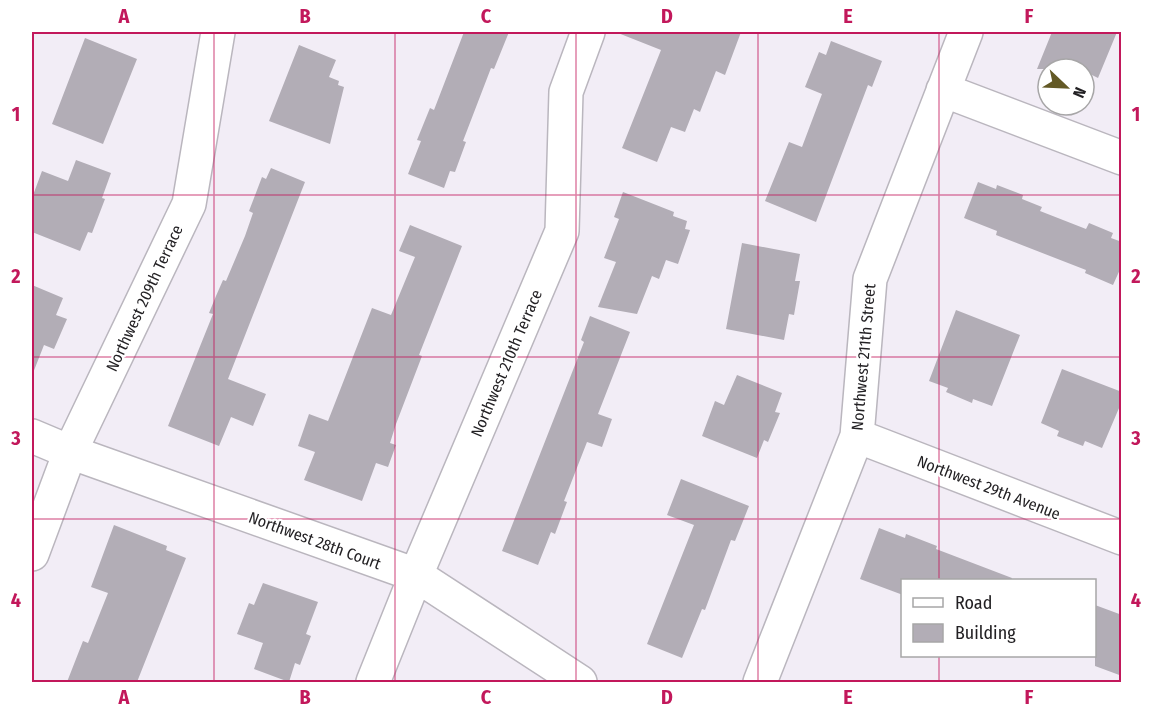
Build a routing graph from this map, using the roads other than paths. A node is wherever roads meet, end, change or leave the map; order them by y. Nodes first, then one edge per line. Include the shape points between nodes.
1 (218, 32) edge
2 (588, 32) edge
3 (966, 32) edge
4 (943, 90) junction
5 (1122, 158) edge
6 (32, 436) edge
7 (857, 436) junction
8 (70, 452) junction
9 (1122, 538) edge
10 (32, 554) edge
11 (416, 575) junction
12 (373, 682) edge
13 (580, 682) edge
14 (760, 682) edge

1 - 8 street, Northwest 209th Terrace via 189,204
2 - 11 street, Northwest 210th Terrace via 566,92 562,231
3 - 4 street, Northwest 211th Street
4 - 5 street
4 - 7 street, Northwest 211th Street via 870,279
6 - 8 street, Northwest 28th Court
7 - 9 street, Northwest 29th Avenue
7 - 14 street, Northwest 211th Street
8 - 10 street, Northwest 209th Terrace
8 - 11 street, Northwest 28th Court
11 - 12 street, Northwest 210th Terrace
11 - 13 street, Northwest 28th Court

